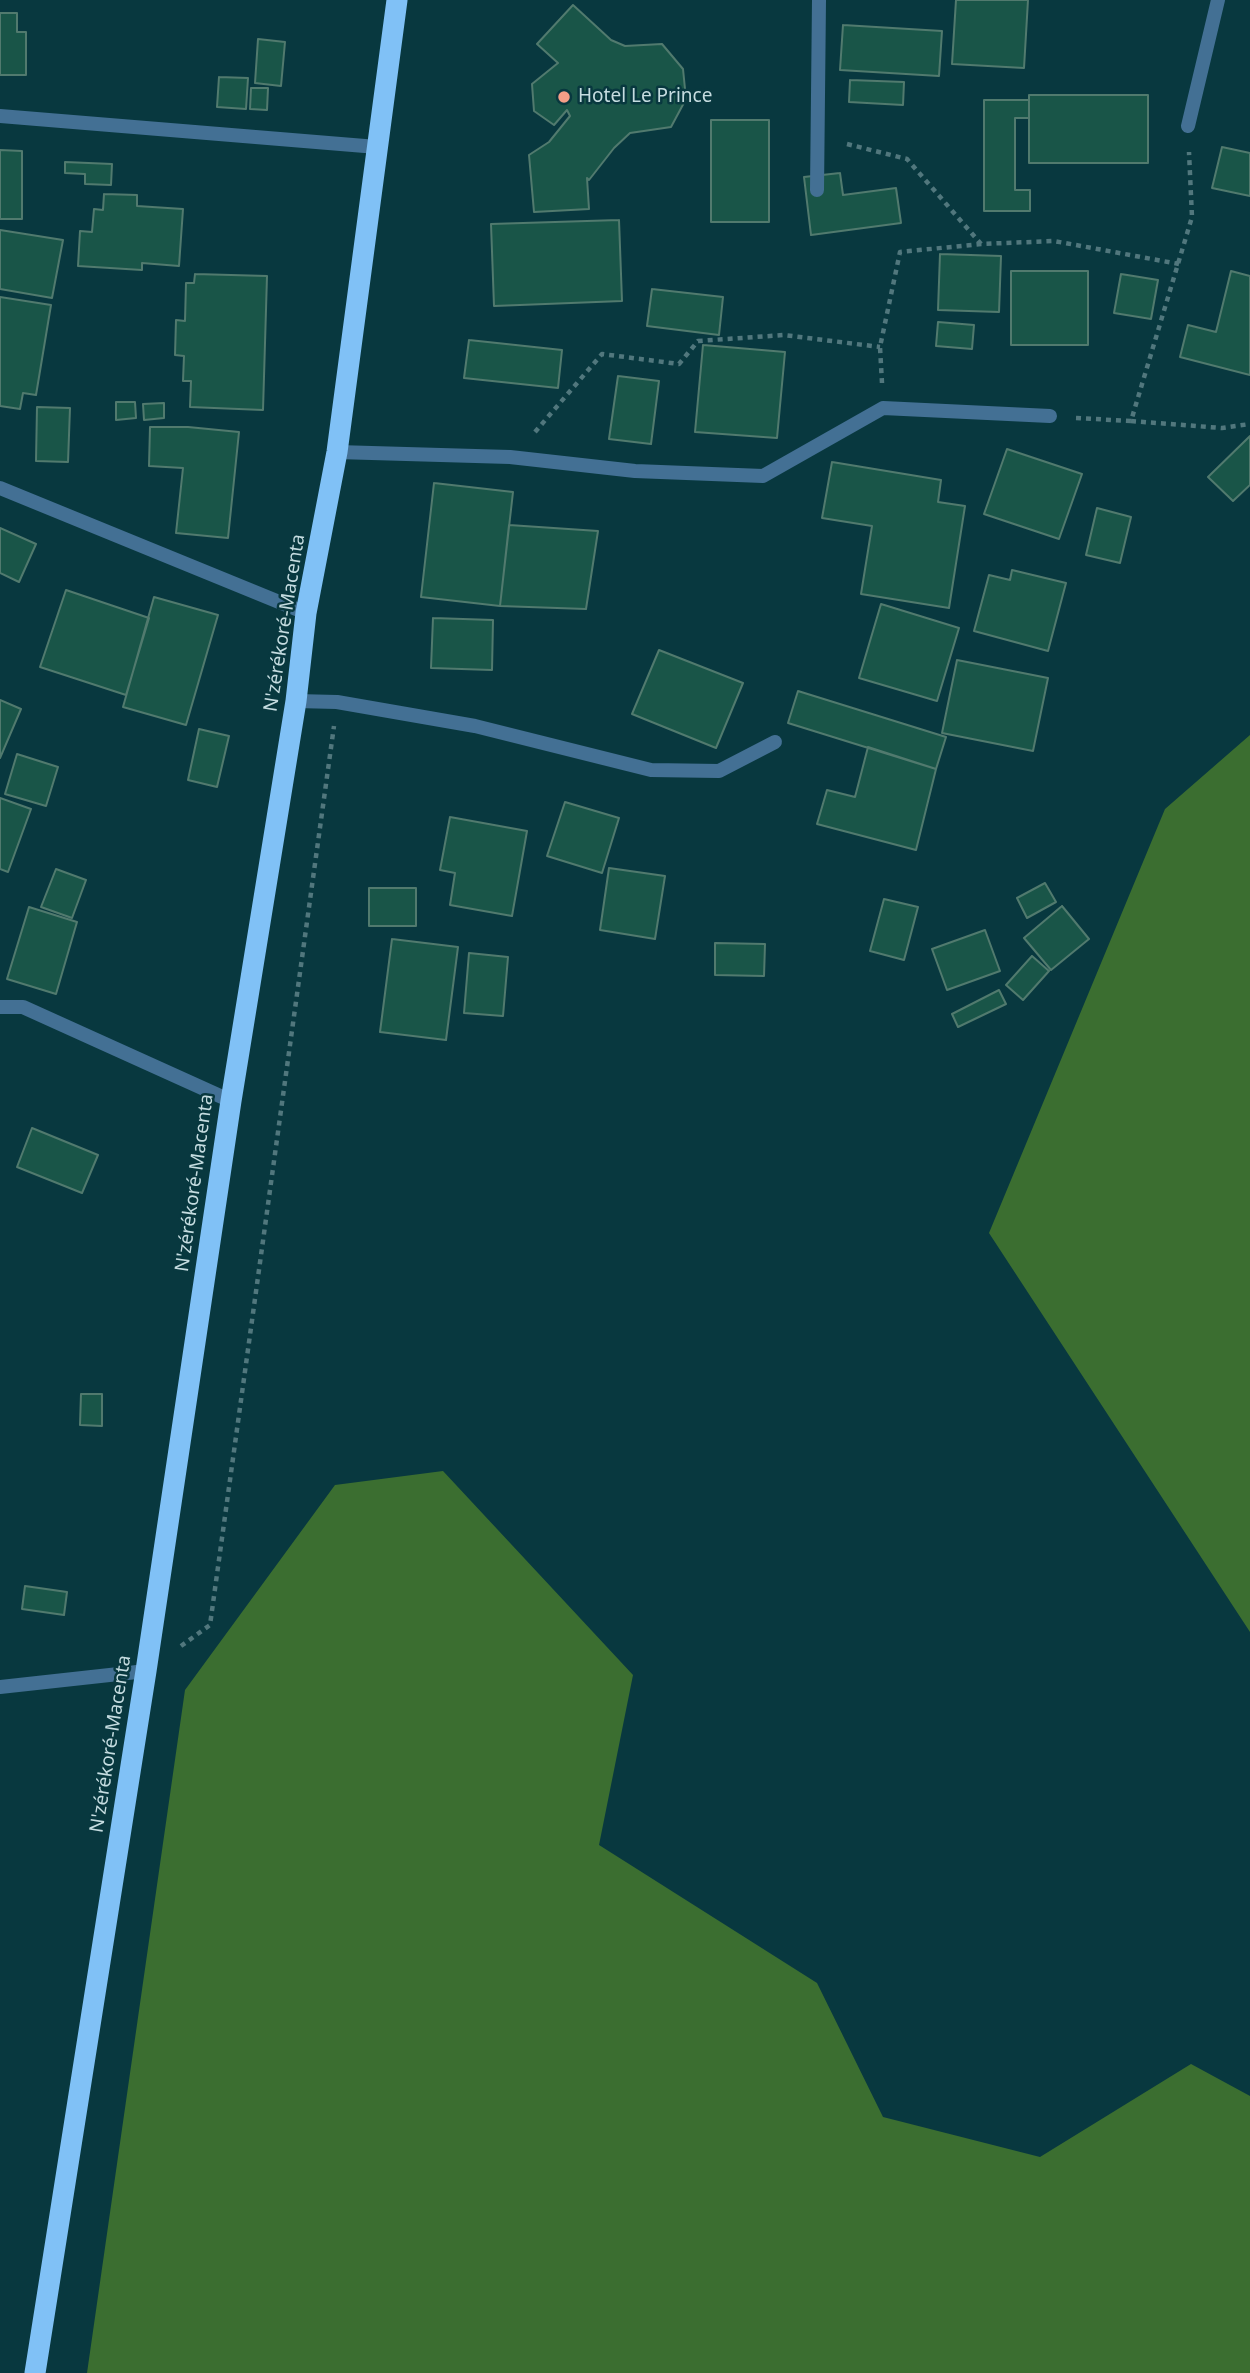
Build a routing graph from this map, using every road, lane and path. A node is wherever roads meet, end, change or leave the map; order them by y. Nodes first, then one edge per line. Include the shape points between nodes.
1 (397, 0) edge
2 (819, 0) edge
3 (1218, 0) edge
4 (0, 116) edge
5 (1188, 127) joint
6 (847, 144) dead end
7 (377, 147) junction
8 (817, 190) dead end
9 (981, 244) junction
10 (1179, 264) junction
11 (880, 347) junction
12 (883, 408) junction
13 (1050, 416) joint
14 (1131, 421) junction
15 (1250, 424) edge
16 (337, 452) junction
17 (510, 457) junction
18 (0, 488) edge
19 (306, 612) junction
20 (296, 701) junction
21 (337, 702) junction
22 (775, 742) dead end
23 (0, 1007) edge
24 (231, 1101) junction
25 (146, 1671) junction
26 (0, 1687) edge
27 (35, 2373) edge

1 - 7 highway, N'zérékoré-Macenta
2 - 8 street
3 - 5 street
4 - 7 street
5 - 10 path via 1192,217
6 - 9 path via 907,159
7 - 16 highway, N'zérékoré-Macenta
9 - 10 path via 1054,241
9 - 11 path via 900,252
10 - 14 path
11 - 12 path
11 - 17 path via 784,335 698,341 679,365 602,354
12 - 13 street
12 - 17 street via 763,477 635,471
13 - 14 path
14 - 15 path via 1222,428
16 - 17 street
16 - 19 highway, N'zérékoré-Macenta
18 - 19 street
19 - 20 highway, N'zérékoré-Macenta
20 - 21 street
20 - 24 highway, N'zérékoré-Macenta
21 - 22 street via 475,726 651,770 719,771
21 - 25 path via 210,1625
23 - 24 street via 23,1007
24 - 25 highway, N'zérékoré-Macenta
25 - 26 street
25 - 27 highway, N'zérékoré-Macenta

